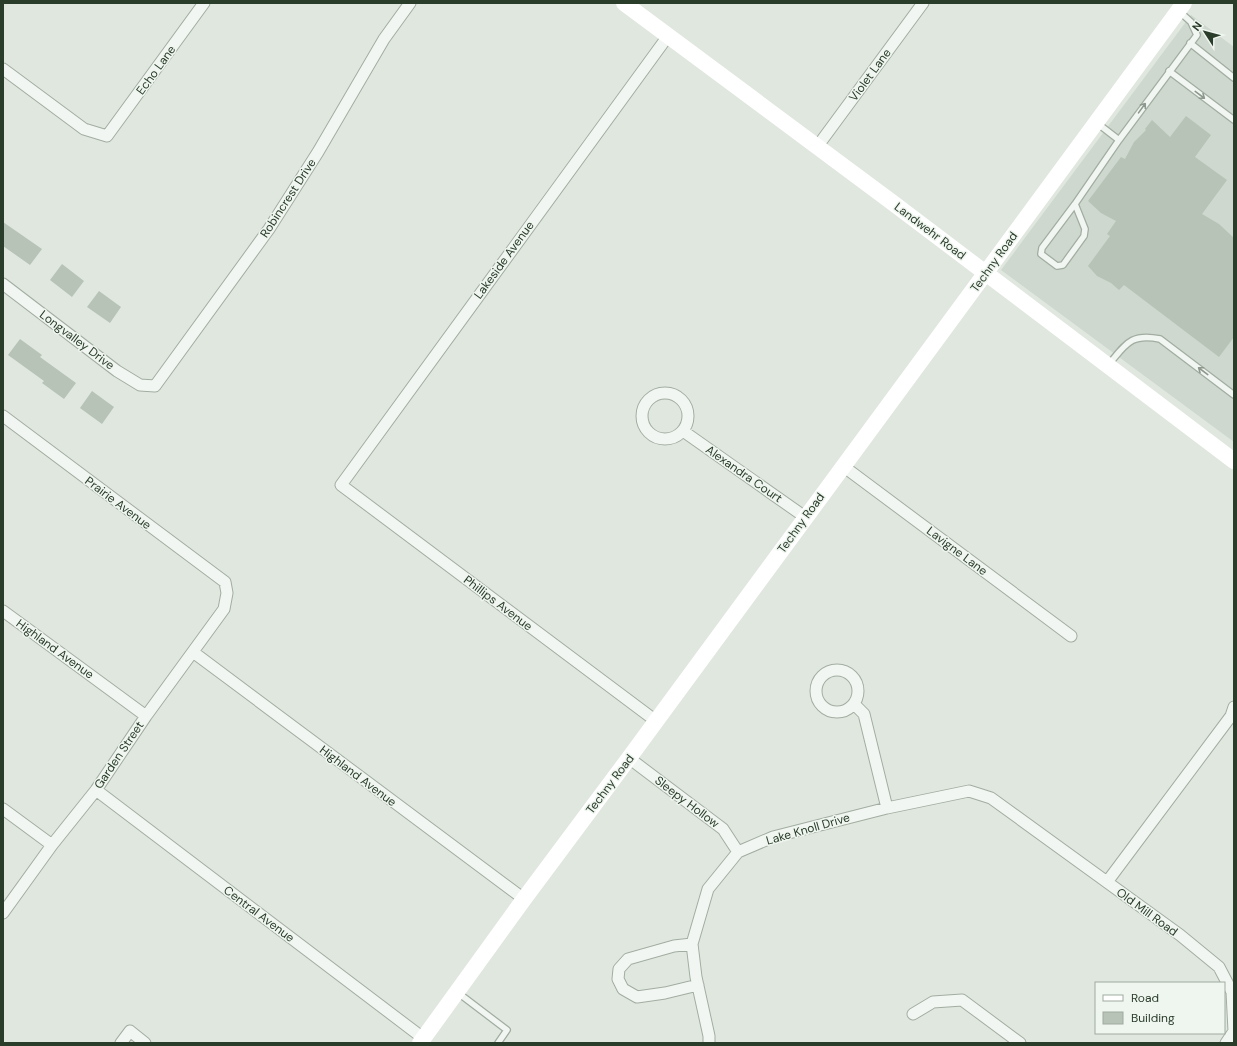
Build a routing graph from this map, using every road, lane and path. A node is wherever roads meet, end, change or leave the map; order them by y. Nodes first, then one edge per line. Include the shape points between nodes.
1 (204, 3) edge
2 (410, 3) edge
3 (624, 3) edge
4 (922, 3) edge
5 (1181, 7) edge
6 (668, 36) junction
7 (1190, 43) junction
8 (3, 69) edge
9 (1169, 71) junction
10 (1234, 78) edge
11 (1234, 120) edge
12 (1097, 123) junction
13 (1119, 140) junction
14 (817, 147) junction
15 (1075, 204) junction
16 (986, 273) junction
17 (3, 284) edge
18 (1108, 365) junction
19 (155, 386) joint
20 (1234, 395) edge
21 (3, 416) edge
22 (683, 431) junction
23 (1234, 461) edge
24 (843, 466) junction
25 (341, 486) joint
26 (805, 517) junction
27 (227, 594) joint
28 (3, 611) edge
29 (1071, 636) dead end
30 (193, 652) junction
31 (854, 704) dead end
32 (1234, 707) edge
33 (146, 716) junction
34 (656, 721) junction
35 (629, 758) junction
36 (96, 790) junction
37 (887, 808) junction
38 (3, 810) edge
39 (52, 845) junction
40 (738, 852) junction
41 (1107, 882) junction
42 (524, 899) junction
43 (3, 913) edge
44 (692, 944) junction
45 (698, 985) junction
46 (457, 992) junction
47 (913, 1014) dead end
48 (424, 1042) edge
49 (121, 1043) edge
50 (145, 1043) edge
51 (498, 1043) edge
52 (709, 1043) edge
53 (1020, 1043) edge
54 (1226, 1043) edge

1 - 8 street, Echo Lane via 107,136 84,129
2 - 19 street, Robincrest Drive via 384,39 318,152 269,229
3 - 6 main road, Landwehr Road
4 - 14 street, Violet Lane
5 - 7 lane via 1196,35
5 - 12 main road, Techny Road
6 - 14 main road, Landwehr Road
6 - 25 street, Lakeside Avenue
7 - 9 lane
7 - 10 lane
9 -> 11 lane
13 -> 9 lane
12 - 13 lane
12 - 16 main road, Techny Road
13 - 15 lane
14 - 16 main road, Landwehr Road
15 - 15 lane via 1042,248 1041,254 1057,266 1063,265 1084,236
16 - 18 main road, Landwehr Road
16 - 24 main road, Techny Road
17 - 19 street, Longvalley Drive via 117,371 140,386
20 -> 18 lane via 1160,339 1148,336 1131,341
18 - 23 main road, Landwehr Road
21 - 27 street, Prairie Avenue via 225,582
22 - 22 street via 688,414 681,399 671,394 660,393 650,399 643,408 642,420 647,431 656,438 668,439
22 - 26 street, Alexandra Court
24 - 26 main road, Techny Road
24 - 29 street, Lavigne Lane
25 - 34 street, Phillips Avenue
26 - 34 main road, Techny Road
27 - 30 street, Garden Street via 224,609
28 - 33 street, Highland Avenue
30 - 33 street, Garden Street
30 - 42 street, Highland Avenue
31 - 37 street via 864,714
32 - 41 street, Old Mill Road via 1231,716
33 - 36 street, Garden Street
34 - 35 main road, Techny Road
35 - 40 street, Sleepy Hollow via 723,829
35 - 42 main road, Techny Road
36 - 39 street, Garden Street
36 - 48 street, Central Avenue
37 - 40 street, Lake Knoll Drive via 773,837
37 - 41 street, Lake Knoll Drive via 969,791 991,798
38 - 39 street
39 - 43 street, Garden Street
40 - 44 street, Lake Knoll Drive via 708,889
41 - 54 street, Old Mill Road via 1220,967 1232,992 1234,1031
42 - 46 main road, Techny Road
44 - 45 street, Lake Knoll Drive
44 - 45 street via 674,946 628,959 620,969 618,979 623,989 637,997
45 - 52 street, Lake Knoll Drive
46 - 48 main road, Techny Road
46 - 51 lane via 507,1030
47 - 53 street via 933,1002 962,1000
49 - 50 street via 130,1031

